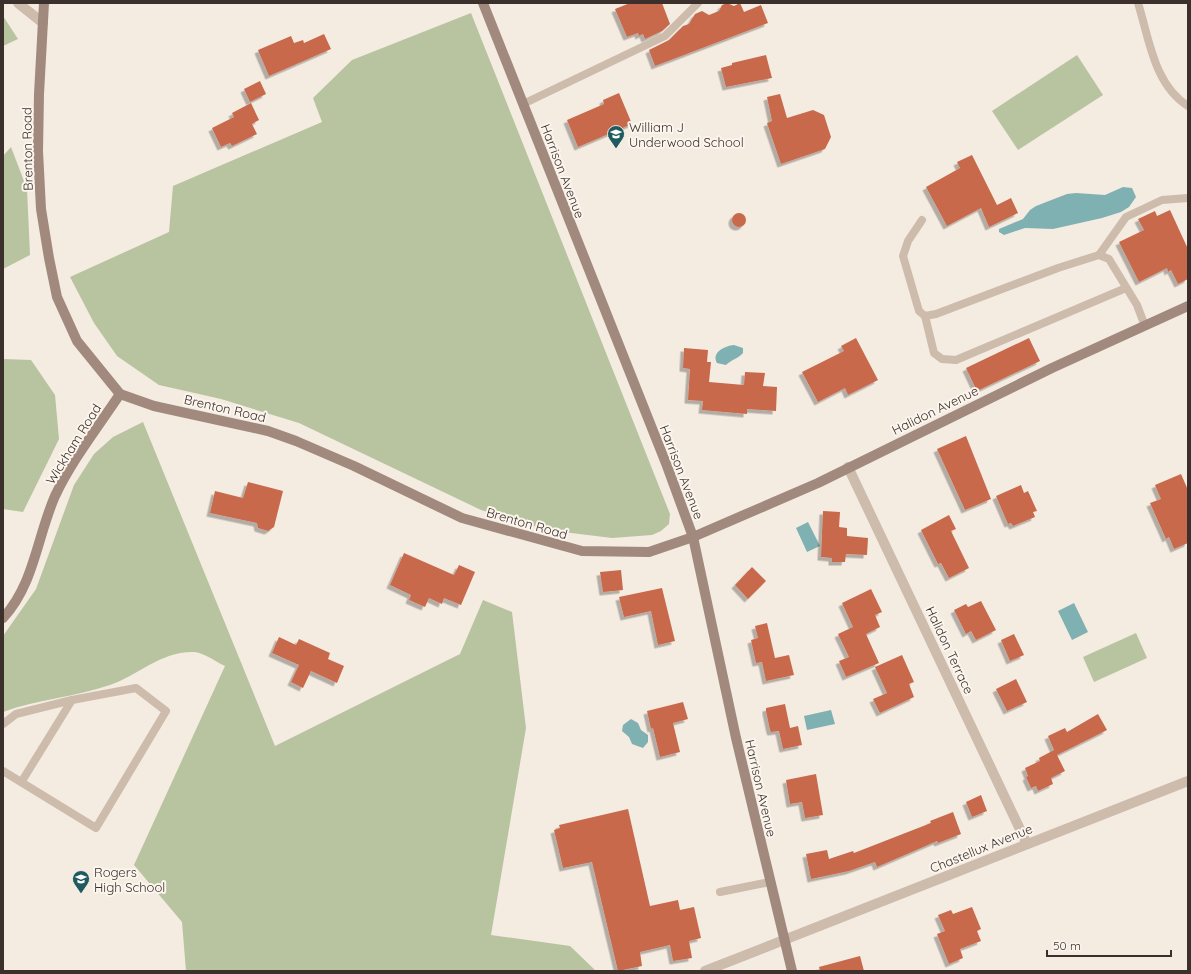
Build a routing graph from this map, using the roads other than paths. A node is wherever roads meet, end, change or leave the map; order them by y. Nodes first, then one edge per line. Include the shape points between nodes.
1 (18, 3) edge
2 (44, 3) edge
3 (482, 3) edge
4 (698, 3) edge
5 (1138, 3) edge
6 (43, 23) junction
7 (523, 104) junction
8 (1188, 106) edge
9 (1188, 198) edge
10 (922, 220) dead end
11 (1099, 256) junction
12 (1126, 288) junction
13 (1188, 306) edge
14 (925, 316) junction
15 (1145, 326) junction
16 (120, 394) junction
17 (848, 467) junction
18 (693, 537) junction
19 (3, 618) edge
20 (72, 700) junction
21 (3, 724) edge
22 (3, 771) edge
23 (22, 781) junction
24 (1188, 781) edge
25 (1027, 844) junction
26 (770, 882) junction
27 (720, 892) dead end
28 (784, 941) junction
29 (705, 971) edge
30 (792, 971) edge

1 - 6 street
2 - 6 street, Brenton Road
3 - 7 street, Harrison Avenue
4 - 7 lane via 665,36
5 - 8 lane via 1165,84 1178,100
6 - 16 street, Brenton Road via 39,110 41,209 56,293 77,341
7 - 18 street, Harrison Avenue
9 - 11 lane via 1162,200 1126,217
10 - 14 lane via 908,241 903,256 919,311
11 - 12 lane via 1109,258
11 - 14 lane via 1058,268
12 - 14 lane via 956,360 942,359 934,353
12 - 15 lane
13 - 15 street, Halidon Avenue
15 - 17 street, Halidon Avenue
16 - 18 street, Brenton Road via 154,406 268,431 354,466 462,518 582,551 649,552
16 - 19 street, Wickham Road via 71,467 55,497 28,578 12,609
17 - 18 street, Halidon Avenue via 818,483
17 - 25 street, Halidon Terrace
18 - 26 street, Harrison Avenue
20 - 21 lane via 16,714
20 - 23 lane
20 - 23 lane via 136,688 166,711 96,828
22 - 23 lane
24 - 25 street, Chastellux Avenue
25 - 28 street, Chastellux Avenue
26 - 27 lane
26 - 28 street, Harrison Avenue
28 - 29 street, Chastellux Avenue
28 - 30 street, Harrison Avenue

